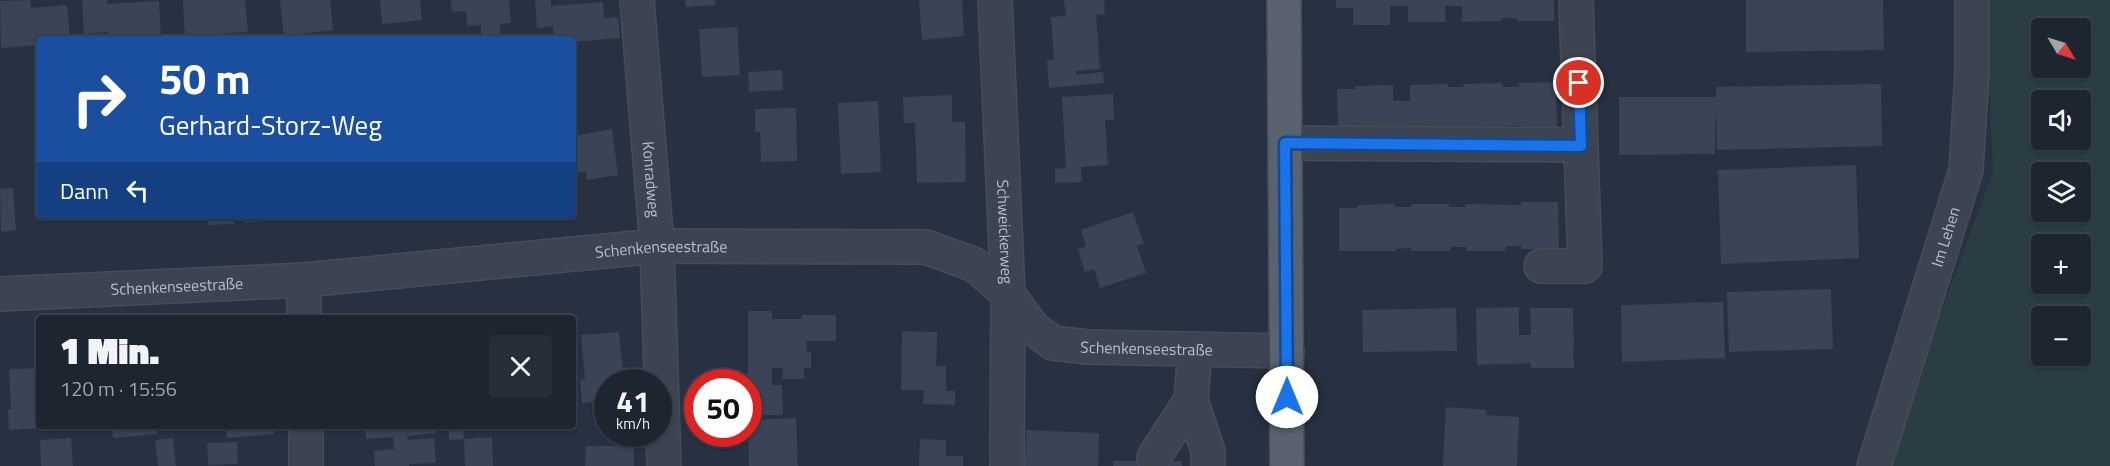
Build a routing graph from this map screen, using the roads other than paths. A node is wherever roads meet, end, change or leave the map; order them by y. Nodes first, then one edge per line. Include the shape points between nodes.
1 (636, 0) edge
2 (995, 0) edge
3 (1284, 0) edge
4 (1576, 0) edge
5 (1972, 0) edge
6 (1285, 143) junction
7 (1581, 146) junction
8 (657, 246) junction
9 (1541, 266) dead end
10 (304, 280) junction
11 (0, 294) edge
12 (1008, 294) junction
13 (304, 315) edge
14 (1195, 349) junction
15 (1287, 351) junction
16 (1191, 400) junction
17 (306, 429) edge
18 (1154, 457) dead end
19 (306, 466) edge
20 (664, 466) edge
21 (1006, 466) edge
22 (1208, 466) edge
23 (1287, 466) edge
24 (1874, 466) edge

1 - 8 street, Konradweg
2 - 12 street, Schweickerweg
3 - 6 main road
4 - 7 street
5 - 24 street, Im Lehen via 1966,170
6 - 7 street
6 - 15 main road
7 - 9 street via 1585,266
8 - 10 street, Schenkenseestraße
8 - 12 street, Schenkenseestraße via 926,247 975,265
8 - 20 street, Konradweg
10 - 11 street, Schenkenseestraße
10 - 13 street
12 - 14 street, Schenkenseestraße via 1033,328 1053,343
12 - 21 street, Schweickerweg
14 - 15 street, Schenkenseestraße
14 - 16 street
15 - 23 main road
16 - 18 street
16 - 22 street via 1208,451
17 - 19 street

